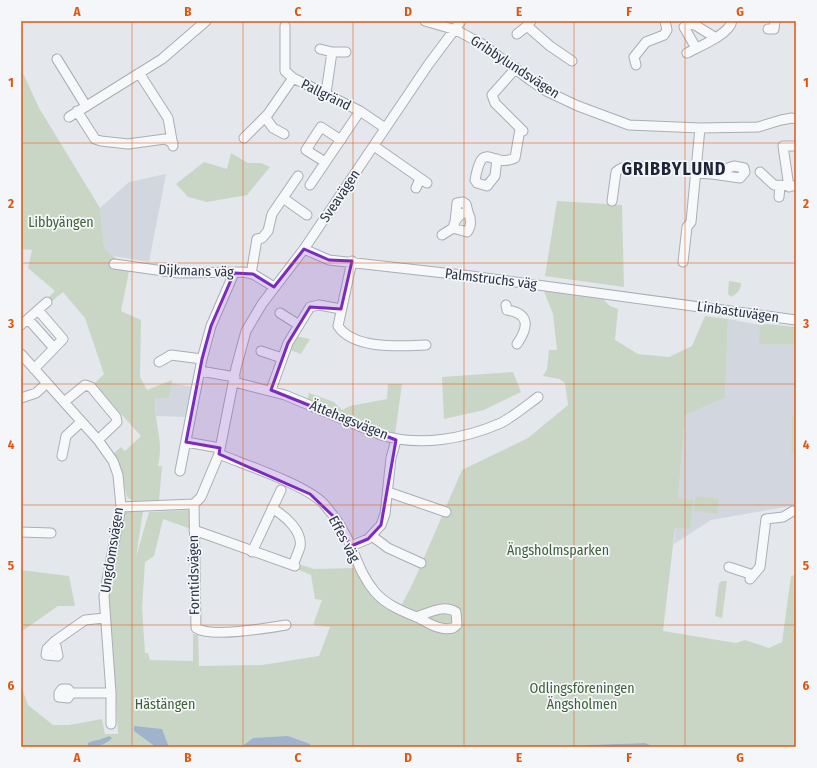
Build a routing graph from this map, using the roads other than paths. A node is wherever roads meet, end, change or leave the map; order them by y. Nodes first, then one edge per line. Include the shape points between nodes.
1 (206, 21) edge
2 (425, 21) edge
3 (461, 21) edge
4 (732, 21) edge
5 (775, 21) edge
6 (529, 24) edge
7 (687, 24) edge
8 (285, 26) dead end
9 (666, 26) edge
10 (768, 29) dead end
11 (456, 30) junction
12 (517, 34) dead end
13 (716, 38) junction
14 (696, 48) junction
15 (320, 49) dead end
16 (332, 52) junction
17 (346, 52) dead end
18 (686, 53) dead end
19 (57, 58) dead end
20 (572, 61) dead end
21 (636, 65) dead end
22 (516, 68) junction
23 (139, 73) junction
24 (293, 78) junction
25 (326, 93) junction
26 (86, 106) junction
27 (78, 111) junction
28 (360, 112) junction
29 (69, 117) dead end
30 (265, 117) junction
31 (796, 119) edge
32 (385, 128) junction
33 (700, 128) junction
34 (284, 134) dead end
35 (244, 138) dead end
36 (341, 140) junction
37 (374, 146) junction
38 (796, 146) edge
39 (498, 159) dead end
40 (325, 162) junction
41 (652, 168) dead end
42 (760, 172) dead end
43 (696, 173) junction
44 (712, 174) dead end
45 (298, 176) dead end
46 (310, 185) dead end
47 (788, 186) edge
48 (416, 188) dead end
49 (779, 196) dead end
50 (283, 198) junction
51 (612, 201) dead end
52 (307, 215) dead end
53 (454, 225) junction
54 (442, 235) dead end
55 (304, 249) junction
56 (352, 261) junction
57 (683, 262) dead end
58 (114, 264) dead end
59 (234, 273) junction
60 (251, 274) junction
61 (274, 287) junction
62 (47, 302) dead end
63 (506, 305) dead end
64 (680, 305) joint
65 (341, 309) junction
66 (38, 310) junction
67 (280, 313) dead end
68 (796, 320) edge
69 (24, 322) edge
70 (299, 325) junction
71 (517, 344) dead end
72 (426, 345) dead end
73 (54, 348) junction
74 (261, 351) dead end
75 (21, 354) edge
76 (282, 358) junction
77 (202, 359) junction
78 (159, 362) dead end
79 (34, 369) junction
80 (200, 371) junction
81 (234, 380) junction
82 (46, 384) junction
83 (271, 390) junction
84 (538, 397) dead end
85 (21, 398) edge
86 (64, 402) junction
87 (81, 422) junction
88 (98, 440) junction
89 (396, 440) junction
90 (186, 442) junction
91 (220, 451) junction
92 (62, 456) dead end
93 (180, 471) dead end
94 (281, 490) dead end
95 (388, 492) junction
96 (194, 504) junction
97 (121, 507) junction
98 (272, 508) junction
99 (792, 511) edge
100 (446, 512) dead end
101 (194, 530) junction
102 (21, 532) edge
103 (51, 533) dead end
104 (372, 536) junction
105 (351, 546) junction
106 (252, 552) junction
107 (421, 563) dead end
108 (729, 568) dead end
109 (416, 617) dead end
110 (105, 618) junction
111 (286, 625) dead end
112 (55, 641) dead end
113 (111, 692) junction
114 (71, 693) dead end
115 (111, 724) dead end

1 - 23 street via 162,59
2 - 11 street, Gribbylundsvägen
3 - 11 street, Sveavägen
4 - 13 street
5 - 10 street via 774,30
6 - 12 street
6 - 20 street via 550,46
7 - 9 street
7 - 13 street via 695,25
7 - 14 street
8 - 24 street via 285,71
9 - 21 street via 664,35 646,42 634,57
11 - 22 street, Gribbylundsvägen via 482,44
11 - 32 street, Sveavägen via 428,65
13 - 14 street
14 - 18 street
15 - 16 street
16 - 17 street
16 - 25 street
19 - 26 street
22 - 33 street, Gribbylundsvägen via 546,91 616,121
22 - 39 street via 492,95 495,103 522,130 515,158
23 - 26 street
23 - 27 street via 170,125 173,146 165,139 128,144 101,141 94,138
24 - 25 street, Pallgränd
24 - 30 street, Pallgränd
25 - 28 street, Pallgränd
26 - 27 street
27 - 29 street
28 - 32 street, Pallgränd
28 - 36 street
30 - 34 street via 273,128
30 - 35 street, Pallgränd
31 - 33 street, Gribbylundsvägen via 781,120 758,127
32 - 37 street, Sveavägen
33 - 43 street
36 - 40 street
36 - 40 street via 321,127 306,150
37 - 48 street via 423,181
37 - 55 street, Sveavägen
38 - 47 street via 783,146
40 - 46 street
41 - 51 street via 623,167 618,170
42 - 47 street via 774,185
43 - 44 street
43 - 57 street via 692,222 687,228
45 - 50 street
47 - 49 street
50 - 52 street
50 - 60 street via 272,214 268,231 262,238 257,239
53 - 53 street via 467,232 470,229 471,218 468,212 463,213
53 - 54 street
55 - 56 street, Palmstruchs väg via 329,260
55 - 61 street, Sveavägen
56 - 64 street, Palmstruchs väg
56 - 65 street
58 - 59 street, Dijkmans väg via 178,273
59 - 60 street, Dijkmans väg
59 - 77 street via 211,326
60 - 61 street, Dijkmans väg
61 - 81 street, Sveavägen via 246,331
62 - 66 street
63 - 71 street via 507,310 517,312 524,318 526,325
64 - 68 street, Linbastuvägen
65 - 70 street via 319,305 310,307
65 - 72 street via 338,326 352,339 377,344
66 - 69 street
66 - 73 street via 63,339
67 - 70 street
69 - 73 street
70 - 76 street
73 - 79 street
74 - 76 street
75 - 79 street, Ungdomsvägen
76 - 83 street
77 - 78 street via 171,355
77 - 80 street
79 - 82 street, Ungdomsvägen
80 - 81 street
80 - 90 street
81 - 83 street, Ättehagsvägen
81 - 91 street, Sveavägen
82 - 85 street via 36,393
82 - 86 street, Ungdomsvägen
83 - 89 street, Ättehagsvägen
84 - 89 street, Ättehagsvägen via 500,423 460,436 440,440
86 - 87 street, Ungdomsvägen
86 - 88 street via 85,385 91,387 116,417 117,422
87 - 88 street, Ungdomsvägen
87 - 92 street via 66,436
88 - 97 street, Ungdomsvägen via 113,461 118,475
89 - 95 street via 391,458
90 - 91 street
90 - 93 street
91 - 96 street, Sveavägen via 201,497
91 - 105 street, Effes väg via 310,494 333,516
94 - 98 street
95 - 100 street
95 - 104 street via 381,526
96 - 97 street
96 - 101 street, Forntidsvägen
97 - 110 street, Ungdomsvägen via 105,591
98 - 106 street
98 - 106 street via 281,513 300,539 294,566
99 - 108 street via 783,518 766,519 760,567 752,577
101 - 106 street
101 - 111 street, Forntidsvägen via 196,628 206,632 257,630
102 - 103 street
104 - 105 street
104 - 107 street via 388,548
105 - 109 street, Effes väg via 364,579 375,593
110 - 112 street via 85,620
110 - 113 street, Ungdomsvägen
113 - 114 street
113 - 115 street, Ungdomsvägen

